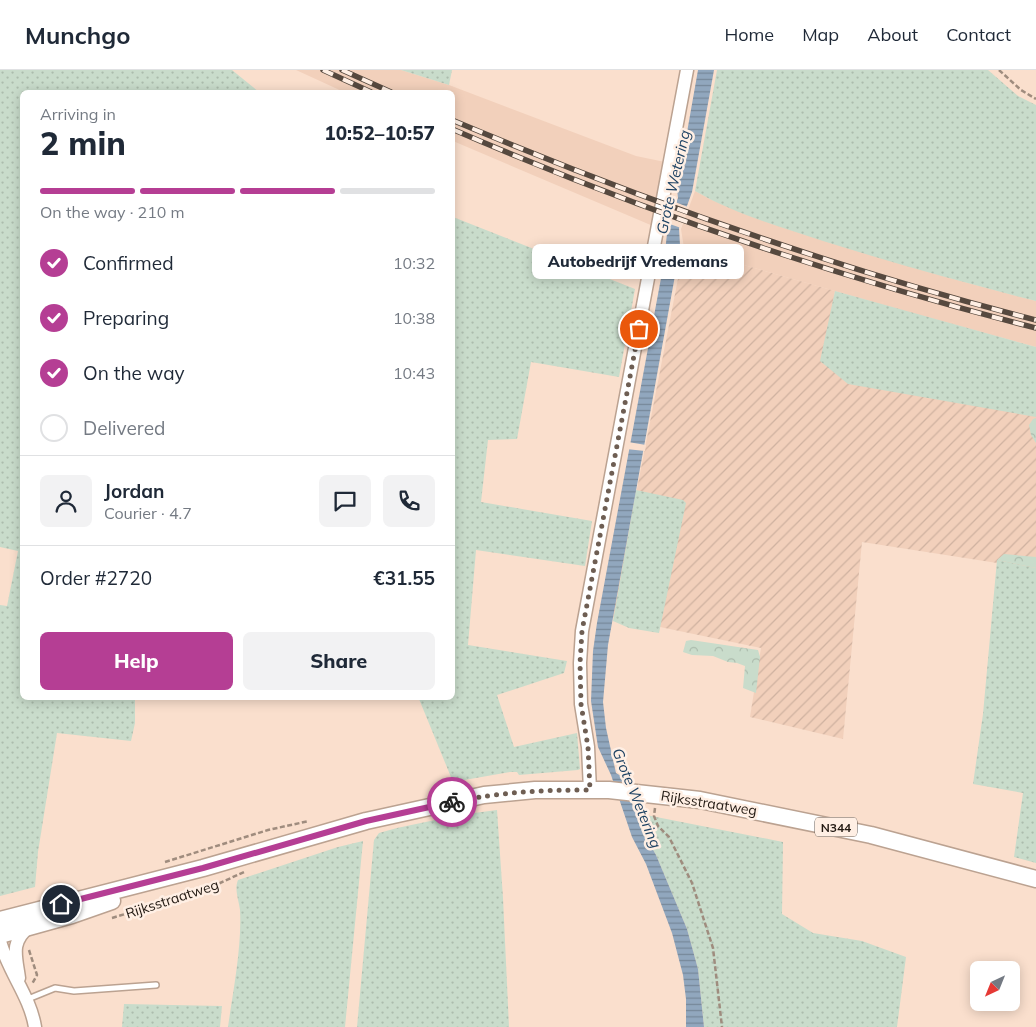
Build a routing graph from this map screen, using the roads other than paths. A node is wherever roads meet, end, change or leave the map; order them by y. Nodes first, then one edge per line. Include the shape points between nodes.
1 (687, 70) edge
2 (590, 790) junction
3 (203, 868) junction
4 (1036, 879) edge
5 (29, 927) junction
6 (3, 929) edge
7 (15, 956) junction
8 (156, 985) dead end
9 (23, 994) junction
10 (34, 1027) edge

1 - 2 street via 582,631 581,704
2 - 3 main road, Rijksstraatweg / N344 via 535,790 484,795 366,821
2 - 4 main road, Rijksstraatweg / N344 via 700,800 862,832
3 - 5 main road, Rijksstraatweg / N344 via 164,884
3 - 6 main road, Rijksstraatweg / N344
5 - 6 main road, Rijksstraatweg / N344
5 - 7 street via 18,938
6 - 7 street
6 - 9 street via 8,965
7 - 9 street
8 - 9 lane via 74,991 56,988
9 - 10 street

